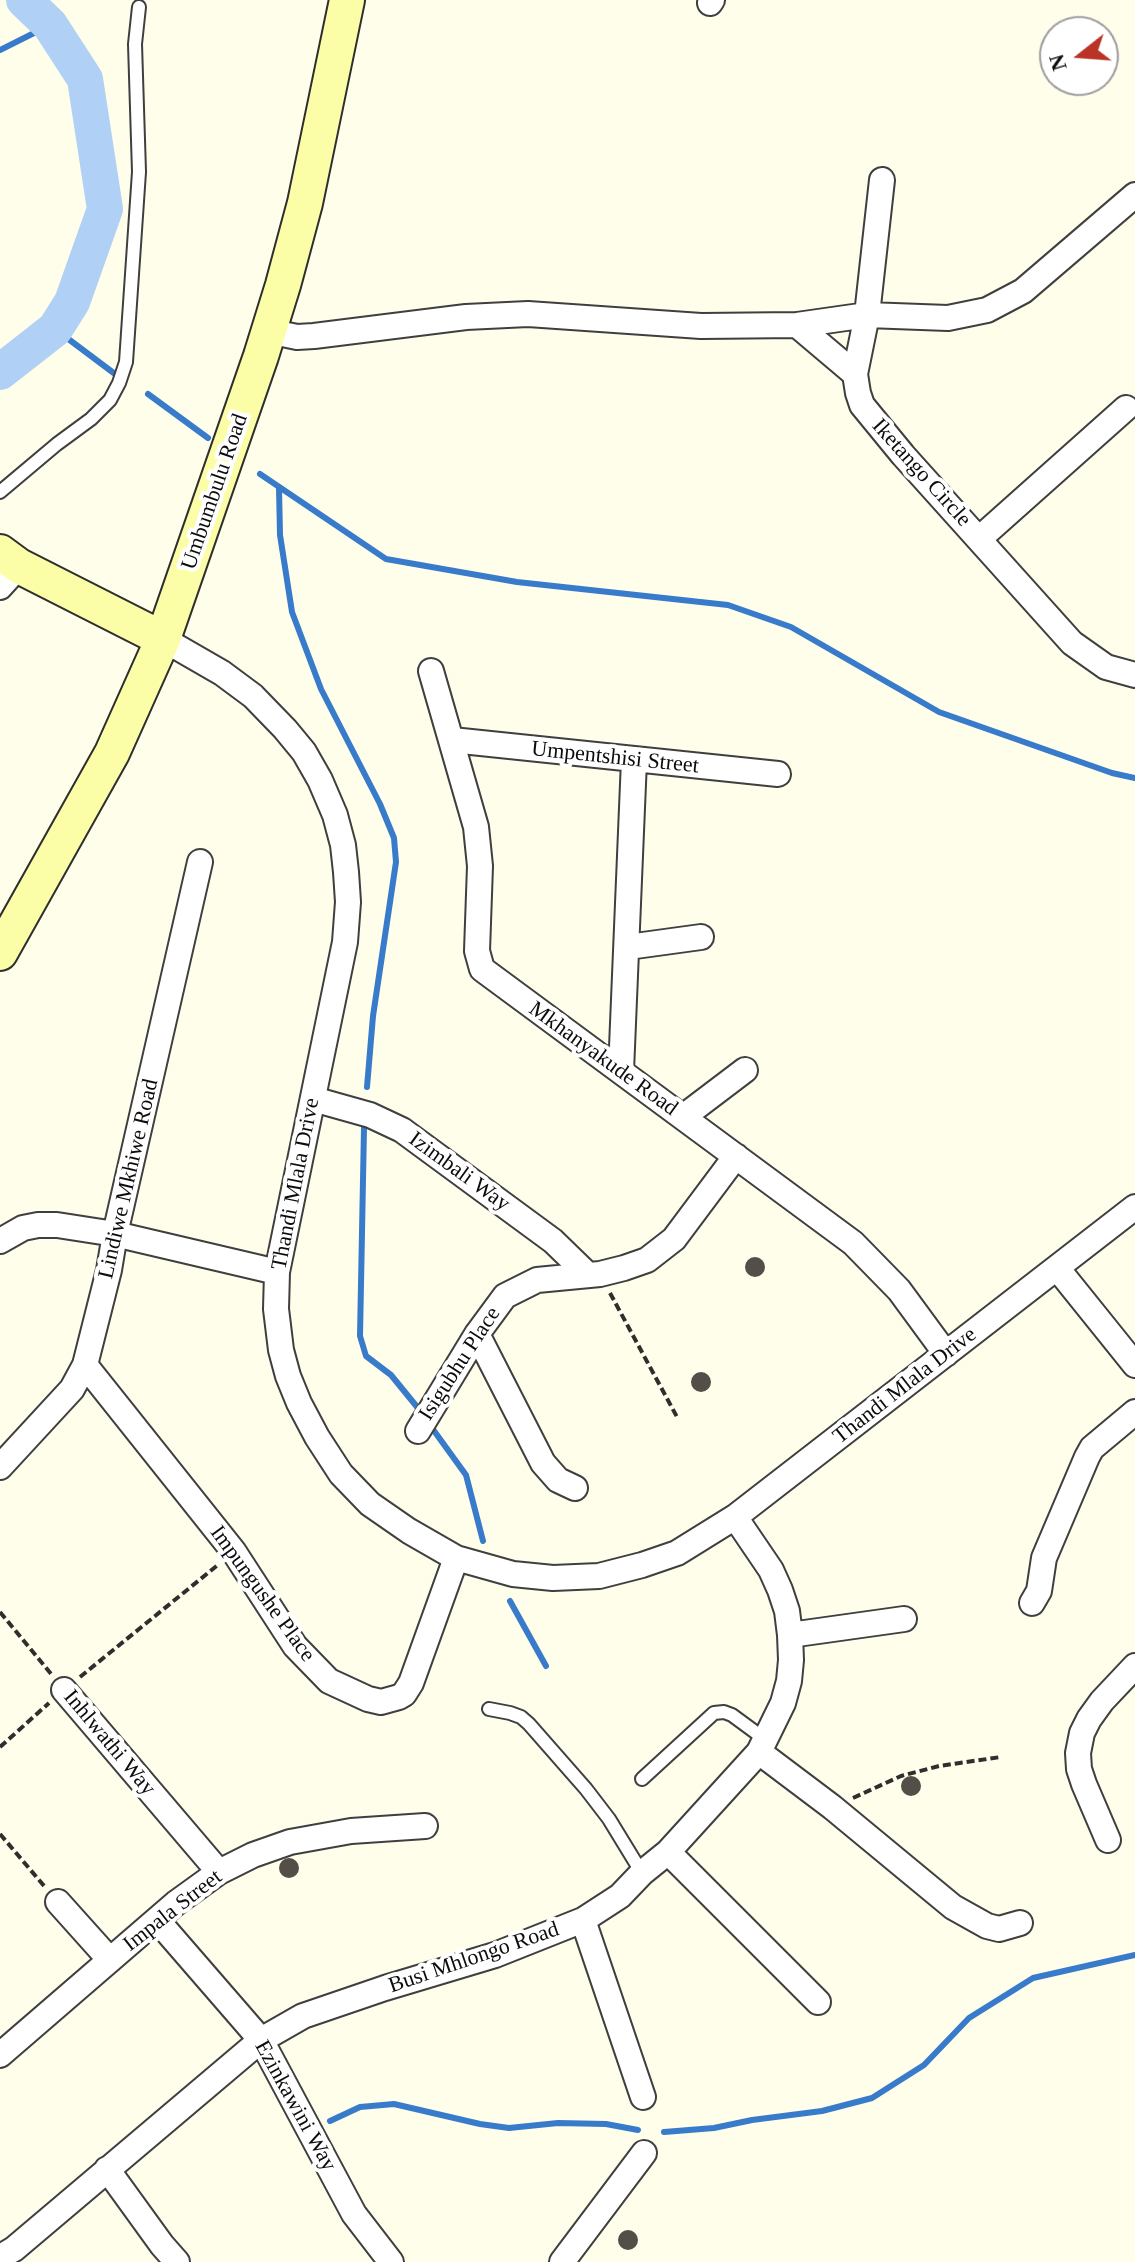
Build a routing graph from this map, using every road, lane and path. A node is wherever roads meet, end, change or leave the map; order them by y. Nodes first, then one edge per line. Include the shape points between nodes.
1 (347, 0) edge
2 (139, 7) dead end
3 (882, 180) dead end
4 (1135, 195) edge
5 (867, 315) junction
6 (797, 325) junction
7 (268, 331) junction
8 (855, 374) junction
9 (1126, 408) dead end
10 (0, 492) edge
11 (979, 539) junction
12 (6, 568) edge
13 (163, 639) junction
14 (431, 671) dead end
15 (1135, 675) edge
16 (452, 740) junction
17 (634, 760) junction
18 (778, 774) dead end
19 (200, 862) dead end
20 (701, 937) dead end
21 (628, 947) junction
22 (0, 953) edge
23 (745, 1070) dead end
24 (621, 1071) junction
25 (313, 1099) junction
26 (683, 1117) junction
27 (736, 1156) junction
28 (1135, 1207) edge
29 (115, 1234) junction
30 (0, 1241) edge
31 (1057, 1268) junction
32 (277, 1272) junction
33 (593, 1274) junction
34 (477, 1334) junction
35 (946, 1354) junction
36 (85, 1365) junction
37 (1135, 1365) edge
38 (1135, 1412) edge
39 (677, 1417) dead end
40 (418, 1431) dead end
41 (0, 1467) edge
42 (575, 1488) dead end
43 (735, 1517) junction
44 (234, 1552) junction
45 (456, 1558) junction
46 (1032, 1603) dead end
47 (0, 1612) edge
48 (904, 1619) dead end
49 (790, 1635) junction
50 (1135, 1666) edge
51 (64, 1690) junction
52 (489, 1709) dead end
53 (763, 1746) junction
54 (0, 1747) edge
55 (1001, 1757) dead end
56 (642, 1779) dead end
57 (832, 1807) junction
58 (425, 1826) dead end
59 (0, 1834) edge
60 (1108, 1840) dead end
61 (668, 1852) junction
62 (219, 1872) junction
63 (642, 1873) junction
64 (58, 1902) joint
65 (157, 1920) junction
66 (583, 1920) junction
67 (1020, 1923) dead end
68 (110, 1960) junction
69 (818, 2002) dead end
70 (261, 2040) junction
71 (0, 2055) edge
72 (643, 2097) dead end
73 (644, 2153) dead end
74 (107, 2169) junction
75 (0, 2257) edge
76 (177, 2262) edge
77 (391, 2262) edge
78 (562, 2262) edge

1 - 7 main road, Umbumbulu Road via 305,203
2 - 10 lane via 139,172 126,362 110,400
3 - 5 street, Iketango Circle
4 - 5 street via 1005,302 948,318
5 - 6 street
5 - 8 street, Iketango Circle
6 - 7 street via 701,326 528,314 314,336
6 - 8 street
7 - 13 main road, Umbumbulu Road
8 - 11 street, Iketango Circle via 862,405 872,419
9 - 11 street
11 - 15 street, Iketango Circle via 1072,643 1106,667
12 - 13 main road
13 - 22 main road, Umbumbulu Road via 112,753
13 - 25 street, Thandi Mlala Drive via 243,688 285,729 304,752 335,815 346,872 345,942
14 - 16 street, Mkhanyakude Road
16 - 17 street, Umpentshisi Street
16 - 24 street, Mkhanyakude Road via 479,846 477,951 482,969
17 - 18 street, Umpentshisi Street
17 - 21 street
19 - 29 street, Lindiwe Mkhiwe Road
20 - 21 street
21 - 24 street
23 - 26 street
24 - 26 street, Mkhanyakude Road
25 - 32 street, Thandi Mlala Drive
25 - 33 street, Izimbali Way via 402,1130
26 - 27 street, Mkhanyakude Road
27 - 33 street, Isigubhu Place via 659,1252 636,1264
27 - 35 street, Mkhanyakude Road via 853,1243 899,1290
28 - 31 street, Thandi Mlala Drive
29 - 30 street via 38,1225
29 - 32 street
29 - 36 street, Lindiwe Mkhiwe Road
31 - 35 street, Thandi Mlala Drive
31 - 37 street
32 - 45 street, Thandi Mlala Drive via 281,1350 293,1390 317,1437 341,1474 370,1504
33 - 34 street, Isigubhu Place via 537,1280 517,1289 505,1296
33 - 39 path
34 - 40 street, Isigubhu Place
34 - 42 street via 543,1463 558,1480
35 - 43 street, Thandi Mlala Drive
36 - 41 street, Lindiwe Mkhiwe Road via 72,1389
36 - 44 street, Impungushe Place
38 - 46 street via 1087,1457 1044,1558
43 - 45 street, Thandi Mlala Drive via 677,1553 599,1576 513,1574
43 - 49 street, Busi Mhlongo Road via 771,1570
44 - 45 street, Impungushe Place via 316,1670 329,1681 381,1702 399,1697 411,1683
44 - 51 path
47 - 51 path, Inhlwathi Way
48 - 49 street
49 - 53 street, Busi Mhlongo Road via 789,1681
50 - 60 street via 1089,1719 1078,1753 1084,1784
51 - 54 path
51 - 62 street, Inhlwathi Way
52 - 63 lane via 529,1724 609,1819
53 - 56 lane via 732,1715 714,1713
53 - 57 street
53 - 61 street, Busi Mhlongo Road
55 - 57 path via 901,1776
57 - 67 street via 975,1921 999,1929
58 - 62 street, Impala Street via 306,1838 269,1848
59 - 64 path
61 - 63 street, Busi Mhlongo Road
61 - 69 street
62 - 65 street, Impala Street
63 - 66 street, Busi Mhlongo Road via 620,1896
64 - 68 street
65 - 68 street, Impala Street
65 - 70 street, Ezinkawini Way
66 - 70 street, Busi Mhlongo Road via 495,1955 303,2016
66 - 72 street
68 - 71 street, Impala Street
70 - 74 street, Busi Mhlongo Road
70 - 77 street, Ezinkawini Way via 354,2214
73 - 78 street
74 - 75 street, Busi Mhlongo Road
74 - 76 street

